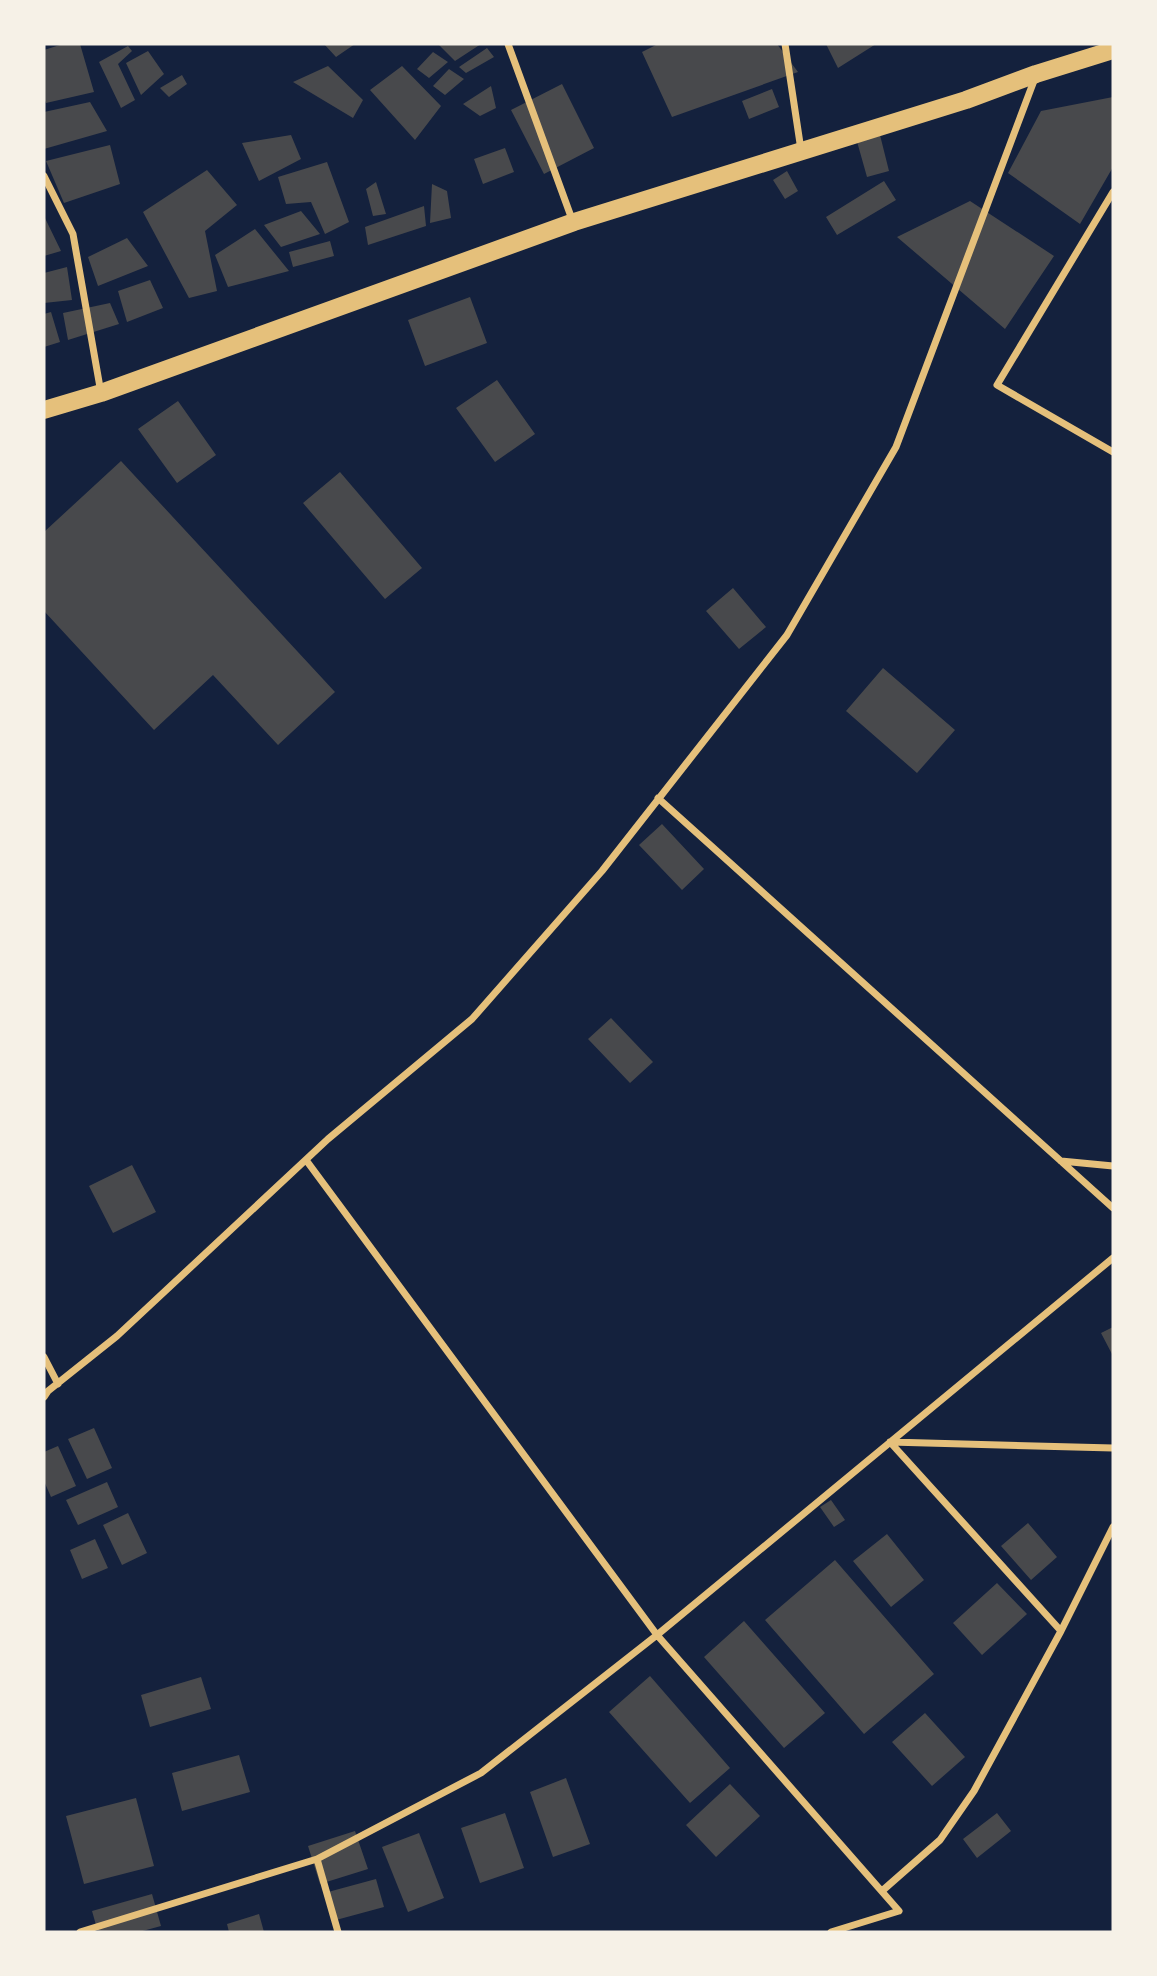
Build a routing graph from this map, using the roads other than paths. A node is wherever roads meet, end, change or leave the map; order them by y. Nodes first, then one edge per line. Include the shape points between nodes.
1 (508, 44) edge
2 (785, 44) edge
3 (1113, 50) edge
4 (1036, 74) junction
5 (802, 151) junction
6 (44, 176) edge
7 (1113, 192) edge
8 (574, 222) junction
9 (101, 393) junction
10 (44, 410) edge
11 (1113, 452) edge
12 (659, 799) junction
13 (306, 1160) junction
14 (1060, 1161) junction
15 (1113, 1166) edge
16 (1113, 1208) edge
17 (1113, 1258) edge
18 (44, 1357) edge
19 (58, 1384) junction
20 (44, 1397) edge
21 (890, 1442) junction
22 (1113, 1448) edge
23 (1113, 1527) edge
24 (1060, 1631) junction
25 (657, 1635) junction
26 (317, 1859) junction
27 (882, 1891) junction
28 (851, 1929) edge
29 (80, 1932) edge
30 (338, 1932) edge
31 (831, 1932) edge

1 - 8 street
2 - 5 street
3 - 4 main road
4 - 5 main road
4 - 12 street via 895,447 787,635
5 - 8 main road
6 - 9 street via 73,234
7 - 11 street via 998,385
8 - 9 main road
9 - 10 main road
12 - 13 street via 472,1019
12 - 14 street
13 - 19 street via 117,1336
13 - 25 street
14 - 15 street
14 - 16 street
17 - 21 street
18 - 19 street
19 - 20 street
21 - 22 street
21 - 24 street
21 - 25 street
23 - 24 street
24 - 27 street via 974,1791 940,1840
25 - 26 street via 481,1773
25 - 27 street
26 - 29 street
26 - 30 street
27 - 28 street via 900,1911
28 - 31 street

